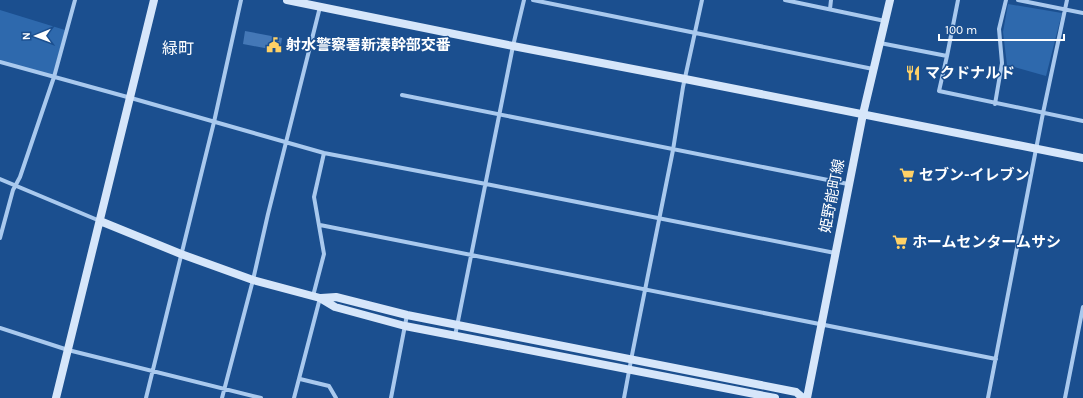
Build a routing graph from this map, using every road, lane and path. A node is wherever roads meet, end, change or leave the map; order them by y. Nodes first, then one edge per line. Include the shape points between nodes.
1 (75, 0) edge
2 (154, 0) edge
3 (241, 0) edge
4 (287, 0) edge
5 (524, 0) edge
6 (533, 0) edge
7 (702, 0) edge
8 (785, 0) edge
9 (831, 0) edge
10 (890, 0) edge
11 (958, 0) edge
12 (1006, 0) edge
13 (1018, 0) edge
14 (1067, 0) edge
15 (320, 6) junction
16 (830, 9) junction
17 (1065, 10) junction
18 (1083, 13) edge
19 (885, 22) junction
20 (695, 34) junction
21 (880, 43) junction
22 (513, 46) junction
23 (947, 56) junction
24 (0, 62) edge
25 (873, 69) junction
26 (54, 77) junction
27 (685, 79) junction
28 (402, 95) dead end
29 (131, 98) junction
30 (995, 104) junction
31 (1043, 113) junction
32 (500, 114) junction
33 (863, 114) junction
34 (1083, 121) edge
35 (214, 122) junction
36 (286, 143) junction
37 (1037, 149) junction
38 (673, 150) junction
39 (324, 153) junction
40 (1083, 158) edge
41 (0, 179) edge
42 (486, 184) junction
43 (848, 184) junction
44 (16, 186) junction
45 (659, 218) junction
46 (100, 221) junction
47 (320, 225) junction
48 (0, 238) edge
49 (835, 253) junction
50 (181, 254) junction
51 (472, 255) junction
52 (253, 280) junction
53 (646, 289) junction
54 (316, 297) junction
55 (1083, 307) edge
56 (407, 315) junction
57 (821, 323) junction
58 (405, 326) junction
59 (458, 326) junction
60 (0, 328) edge
61 (455, 336) junction
62 (68, 350) junction
63 (996, 359) junction
64 (631, 360) junction
65 (630, 370) junction
66 (152, 371) junction
67 (300, 379) junction
68 (224, 389) junction
69 (56, 398) edge
70 (146, 398) edge
71 (222, 398) edge
72 (261, 398) edge
73 (294, 398) edge
74 (336, 398) edge
75 (391, 398) edge
76 (624, 398) edge
77 (775, 398) edge
78 (803, 398) edge
79 (807, 398) edge
80 (988, 398) edge
81 (1065, 398) edge

1 - 26 street
2 - 29 street
3 - 35 street
4 - 15 street
5 - 22 street
6 - 20 street
7 - 20 street
8 - 16 street
9 - 16 street
10 - 19 street, 姫野能町線
11 - 23 street
12 - 30 street via 999,29 1002,64
13 - 17 street
14 - 17 street
15 - 22 street
15 - 36 street
16 - 19 street
17 - 18 street
17 - 31 street
19 - 21 street, 姫野能町線
20 - 25 street
20 - 27 street
21 - 23 street
21 - 25 street, 姫野能町線
22 - 27 street
22 - 32 street
23 - 30 street via 939,91
24 - 26 street
25 - 33 street, 姫野能町線
26 - 29 street
26 - 44 street
27 - 33 street
27 - 38 street
28 - 32 street
29 - 35 street
29 - 46 street
30 - 31 street
31 - 34 street
31 - 37 street
32 - 38 street
32 - 42 street
33 - 37 street
33 - 43 street, 姫野能町線
35 - 36 street
35 - 50 street
36 - 39 street
36 - 52 street
37 - 40 street
37 - 63 street
38 - 43 street
38 - 45 street
39 - 42 street
39 - 47 street via 314,197
41 - 44 street
42 - 45 street
42 - 51 street
43 - 49 street, 姫野能町線
44 - 46 street
44 - 48 street
45 - 49 street
45 - 53 street
46 - 50 street
46 - 62 street
47 - 51 street
47 - 54 street via 324,254
49 - 57 street, 姫野能町線
50 - 52 street
50 - 66 street
51 - 53 street
51 - 59 street
52 - 54 street
52 - 68 street
53 - 57 street
53 - 64 street
54 - 56 street via 336,297
54 - 58 street via 335,307
54 - 67 street
55 - 81 street
56 - 58 street
56 - 59 street
57 - 63 street
57 - 79 street, 姫野能町線
58 - 61 street
58 - 75 street
59 - 61 street
59 - 64 street
60 - 62 street
61 - 65 street
62 - 66 street
62 - 69 street
63 - 80 street
64 - 65 street
64 - 78 street via 796,392
65 - 76 street
65 - 77 street
66 - 68 street
66 - 70 street
67 - 73 street
67 - 74 street via 329,386
68 - 71 street
68 - 72 street

